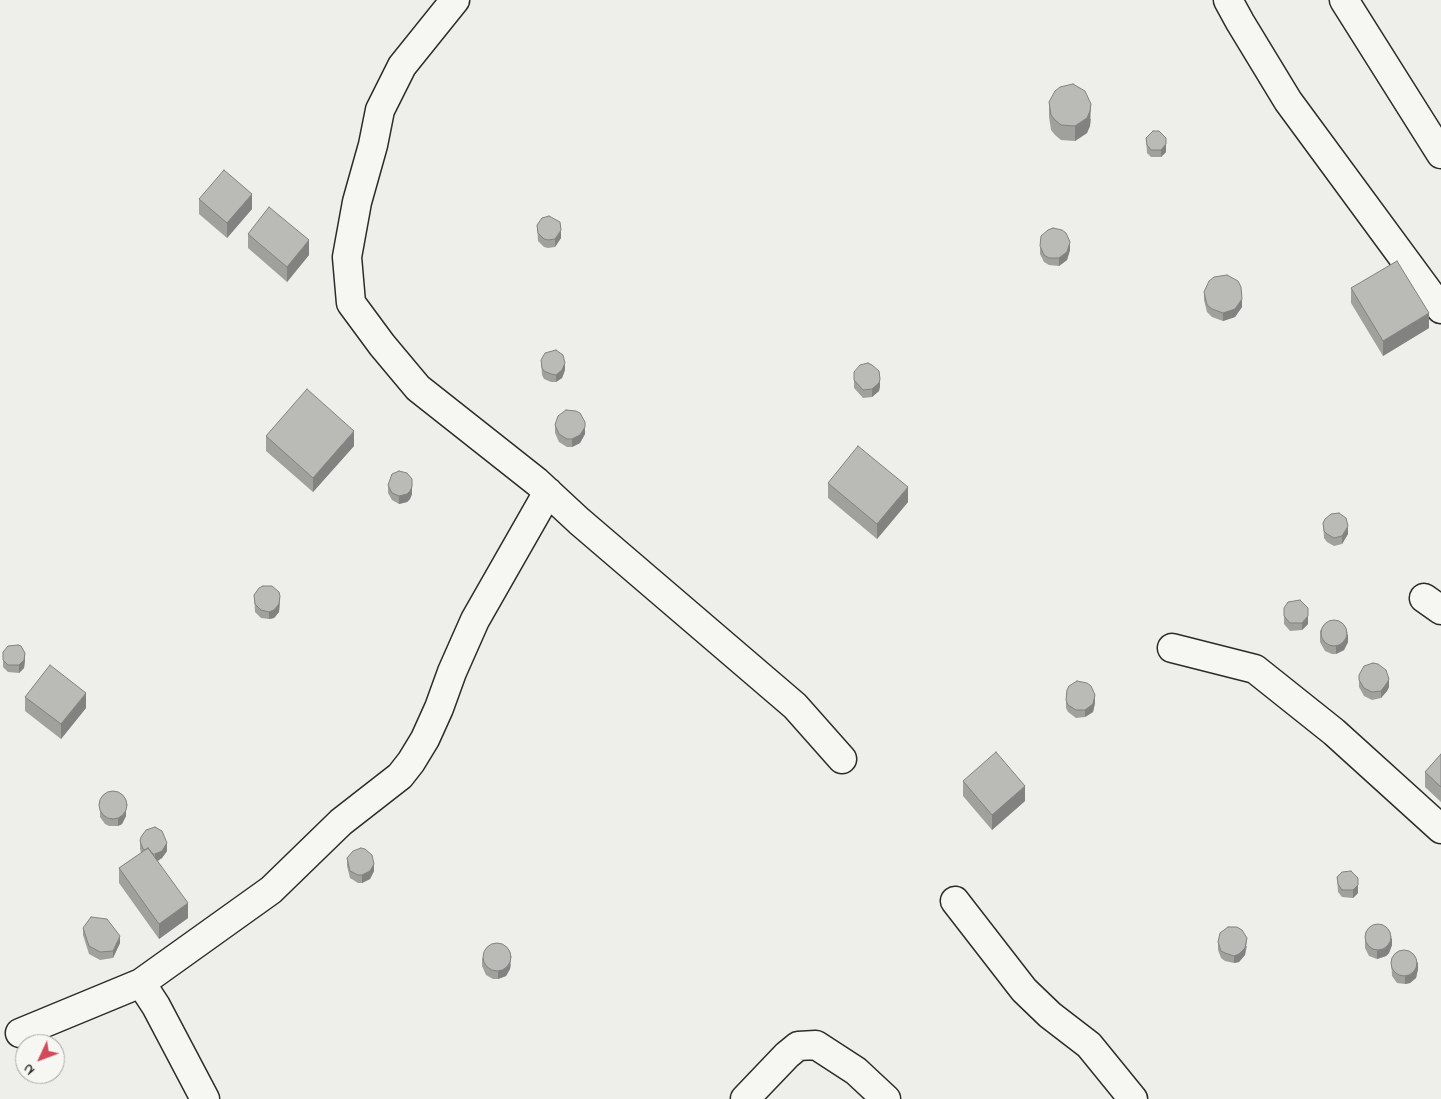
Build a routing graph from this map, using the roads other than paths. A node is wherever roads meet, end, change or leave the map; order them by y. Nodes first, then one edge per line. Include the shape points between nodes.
1 (455, 0) edge
2 (1228, 0) edge
3 (1344, 0) edge
4 (1441, 154) edge
5 (1441, 309) edge
6 (548, 492) junction
7 (1172, 648) dead end
8 (842, 759) dead end
9 (1441, 829) edge
10 (954, 901) dead end
11 (141, 983) junction
12 (20, 1033) dead end
13 (205, 1099) edge
14 (745, 1099) edge
15 (886, 1099) edge
16 (1133, 1099) edge

1 - 6 street via 402,66 380,110 347,257 351,304 418,388
2 - 5 street via 1288,101
3 - 4 street
6 - 8 street via 795,706
6 - 11 street via 475,620 425,739 400,776 341,822 271,890
7 - 9 street via 1255,669 1334,732
10 - 16 street via 1024,990 1050,1015 1090,1045
11 - 12 street
11 - 13 street
14 - 15 street via 798,1046 816,1045 856,1071

